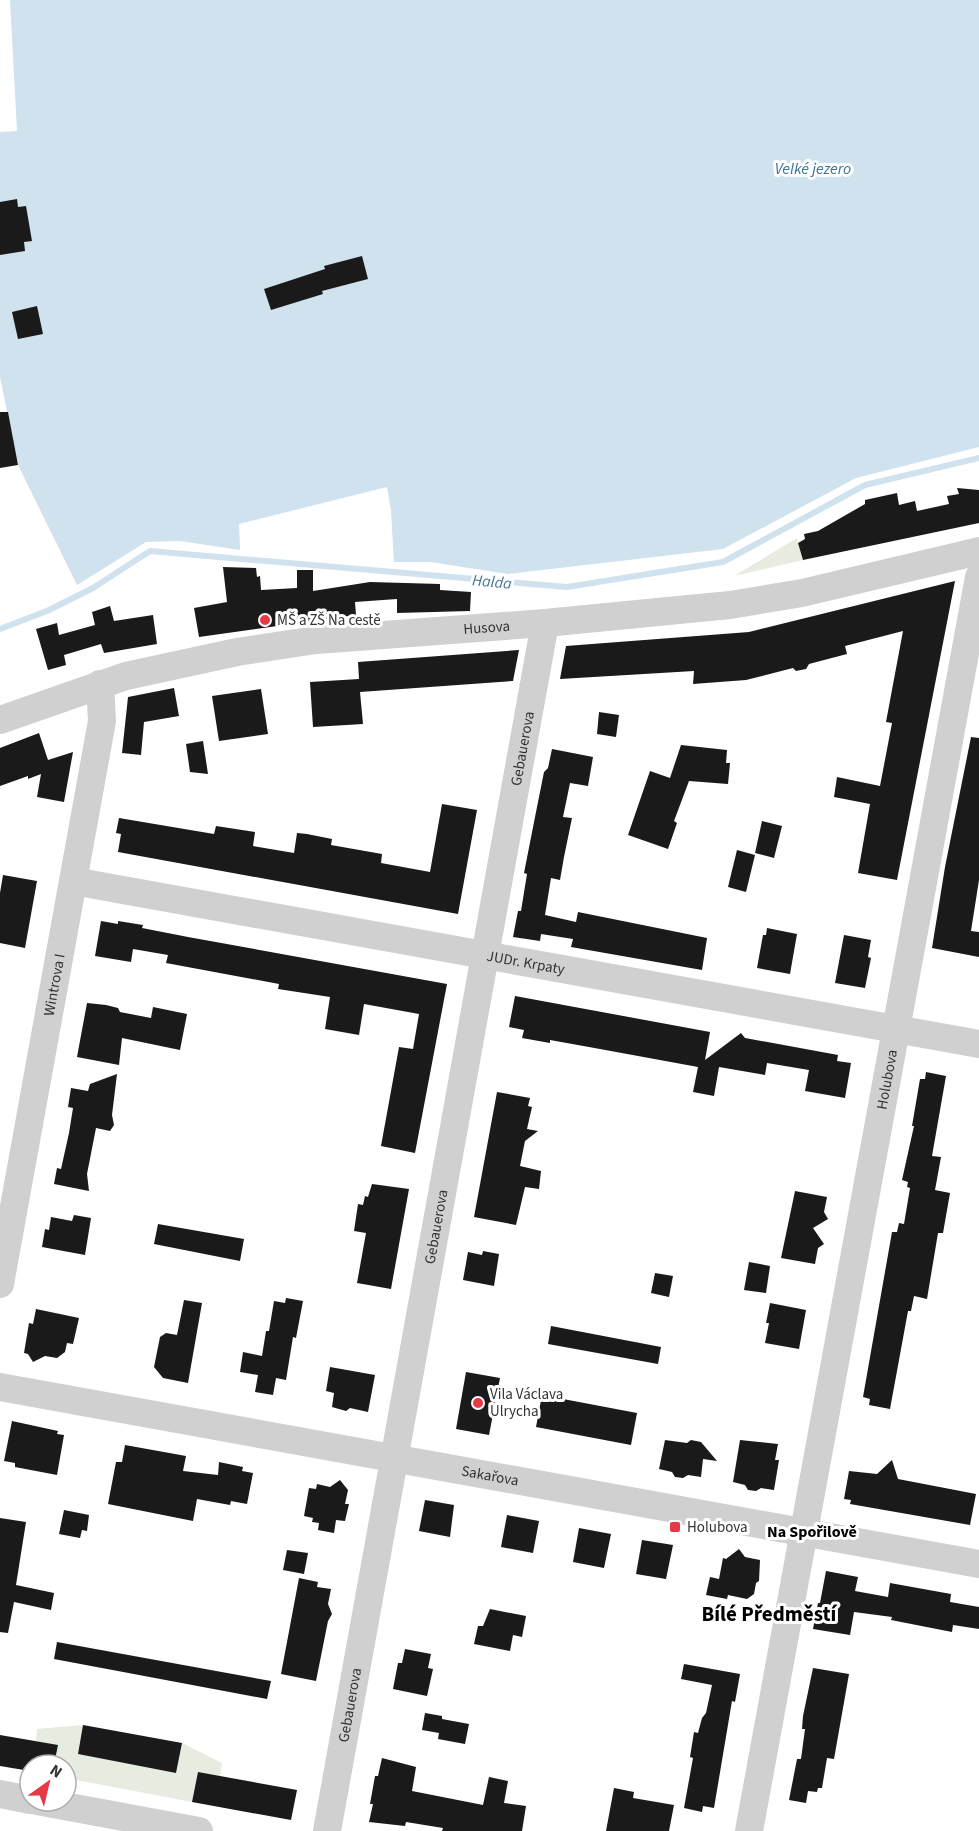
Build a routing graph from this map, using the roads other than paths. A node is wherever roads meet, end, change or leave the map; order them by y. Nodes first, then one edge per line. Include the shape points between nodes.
1 (979, 551) edge
2 (979, 577) edge
3 (545, 623) junction
4 (100, 684) junction
5 (0, 720) edge
6 (73, 881) junction
7 (485, 955) junction
8 (896, 1029) junction
9 (979, 1044) edge
10 (0, 1284) edge
11 (0, 1387) edge
12 (394, 1458) junction
13 (804, 1532) junction
14 (979, 1564) edge
15 (0, 1794) edge
16 (18, 1798) edge
17 (78, 1809) edge
18 (199, 1831) edge
19 (327, 1831) edge
20 (749, 1831) edge

1 - 3 street, Husova via 767,600
2 - 8 street, Holubova
3 - 4 street, Husova via 294,642 198,659
3 - 7 street, Gebauerova
4 - 5 street, Husova
4 - 6 street, Wintrova I via 102,721
6 - 7 street, JUDr. Krpaty
6 - 10 street, Wintrova I
7 - 8 street, JUDr. Krpaty
7 - 12 street, Gebauerova
8 - 9 street, JUDr. Krpaty
8 - 13 street, Holubova
11 - 12 street, Sakařova
12 - 13 street, Sakařova
12 - 19 street, Gebauerova
13 - 14 street, Sakařova
13 - 20 street, Holubova
15 - 16 street
17 - 18 street

